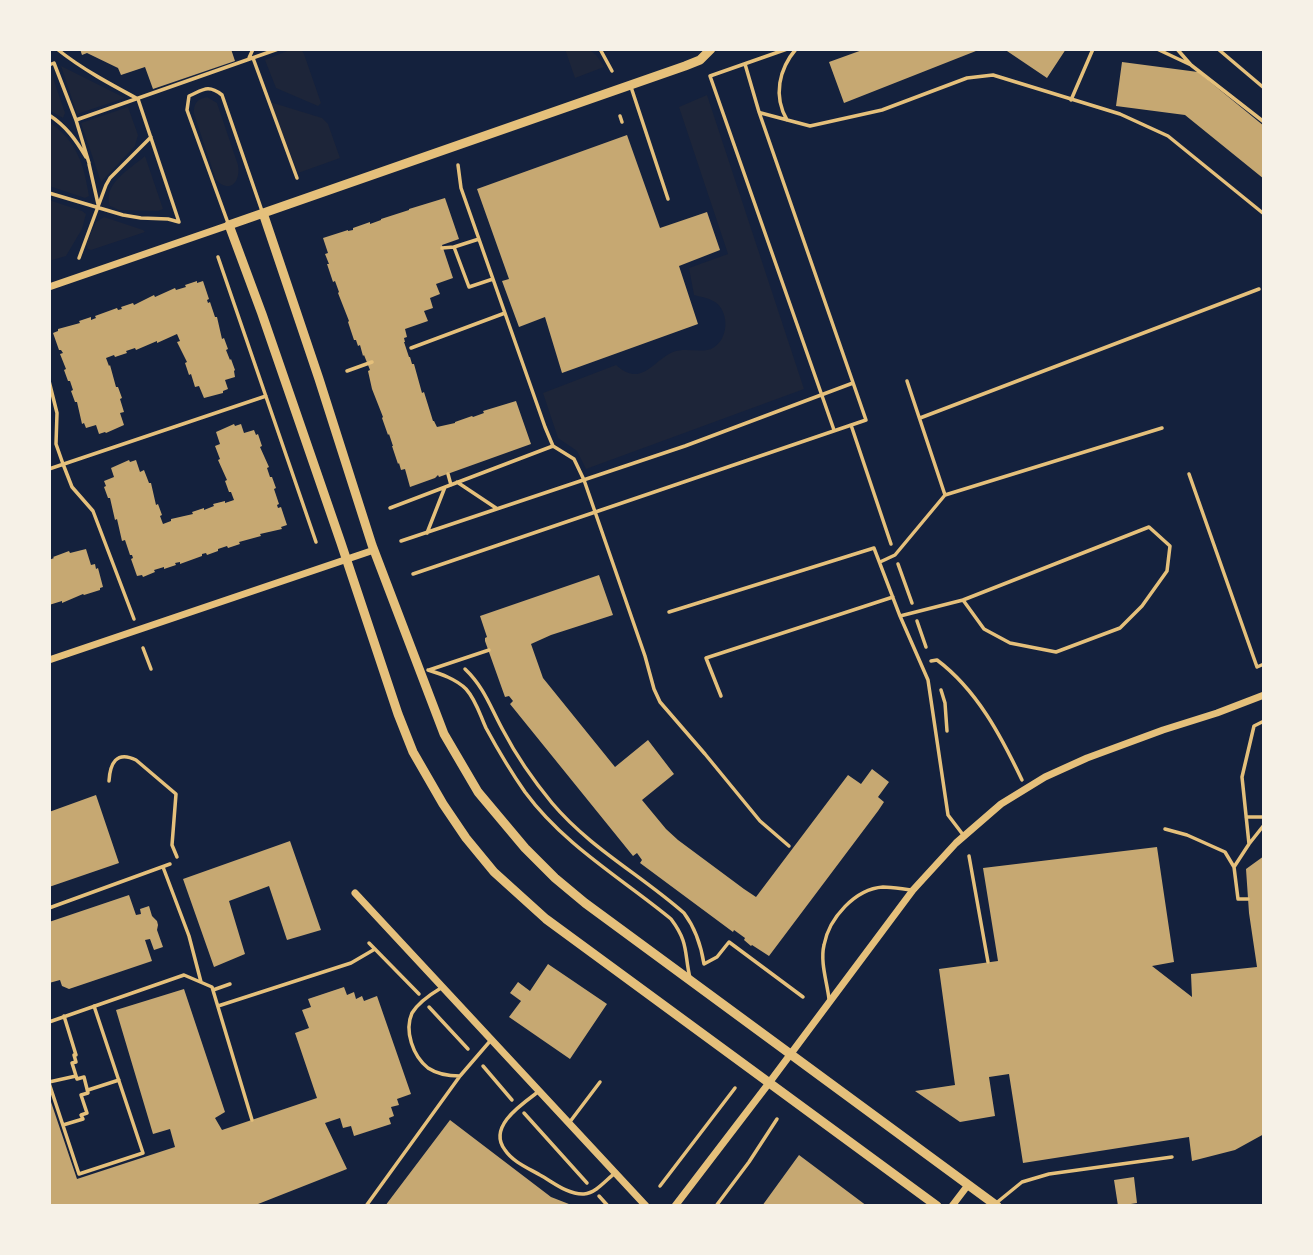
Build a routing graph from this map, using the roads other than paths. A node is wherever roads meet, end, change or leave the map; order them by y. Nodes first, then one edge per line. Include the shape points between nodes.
1 (711, 49) edge
2 (630, 85) junction
3 (668, 200) dead end
4 (263, 213) junction
5 (229, 225) junction
6 (49, 287) edge
7 (1259, 289) dead end
8 (907, 381) dead end
9 (920, 418) junction
10 (1162, 428) dead end
11 (945, 495) junction
12 (374, 550) junction
13 (346, 559) junction
14 (880, 562) junction
15 (893, 597) junction
16 (963, 600) junction
17 (669, 612) dead end
18 (900, 616) junction
19 (489, 650) dead end
20 (49, 660) edge
21 (424, 671) junction
22 (1264, 695) edge
23 (720, 696) dead end
24 (964, 836) junction
25 (913, 890) junction
26 (355, 893) dead end
27 (690, 980) junction
28 (443, 987) junction
29 (830, 1002) junction
30 (491, 1039) junction
31 (791, 1054) junction
32 (460, 1076) junction
33 (600, 1082) dead end
34 (769, 1083) junction
35 (539, 1091) junction
36 (569, 1123) junction
37 (1172, 1157) dead end
38 (615, 1173) junction
39 (968, 1185) junction
40 (366, 1206) edge
41 (646, 1206) edge
42 (675, 1206) edge
43 (937, 1206) edge
44 (952, 1206) edge
45 (995, 1206) edge

1 - 2 street via 700,60
2 - 3 lane
2 - 4 street
4 - 5 street
4 - 5 lane via 222,95 206,89 189,96 187,110
4 - 12 street
5 - 6 street
5 - 13 street
7 - 9 lane
8 - 9 lane
9 - 11 lane
10 - 11 lane
11 - 14 lane via 895,555
12 - 13 street
12 - 21 street
13 - 20 street
13 - 34 street via 413,752 466,838 494,872 546,919
14 - 15 lane
14 - 17 lane via 874,548
15 - 18 lane
15 - 23 lane via 706,658
16 - 16 lane via 984,629 1010,643 1056,652 1120,628 1167,571 1170,546 1149,527
16 - 18 lane
18 - 24 lane via 928,680 948,815
19 - 21 lane
21 - 27 street via 444,734 478,792 525,848 585,903
21 - 27 lane via 444,675 467,690 508,767 547,819 671,919 685,941
22 - 24 street via 1045,777 1001,804
24 - 25 street
25 - 29 street
25 - 29 lane via 883,887 868,892 849,902 832,921 823,946
26 - 28 street
27 - 31 street
28 - 30 street
28 - 32 lane via 412,1013 410,1036 428,1067
29 - 31 street
30 - 32 lane
30 - 35 street
31 - 34 street
31 - 39 street
32 - 40 lane
33 - 36 lane
34 - 42 street
34 - 43 street
35 - 36 street
35 - 38 lane via 518,1107 501,1129 506,1152 579,1194 594,1190
36 - 38 street
37 - 45 lane via 1049,1174 1021,1182
38 - 41 street
39 - 44 street
39 - 45 street

